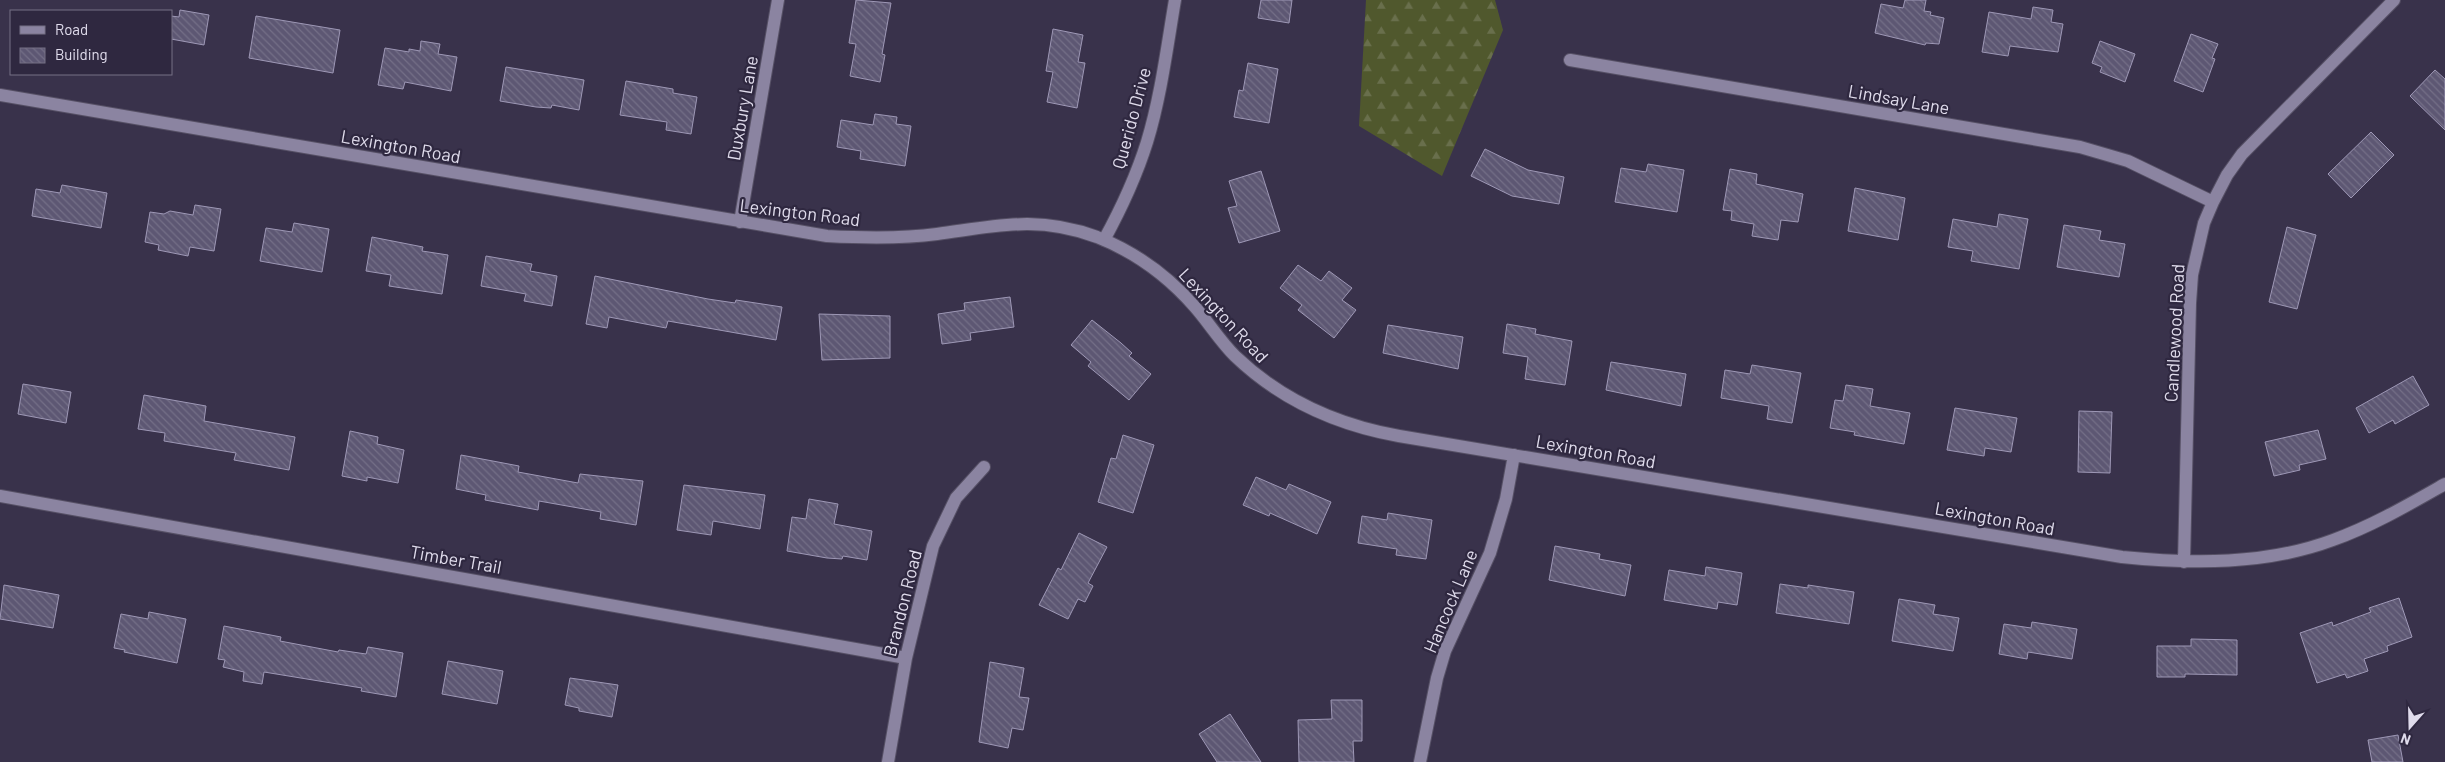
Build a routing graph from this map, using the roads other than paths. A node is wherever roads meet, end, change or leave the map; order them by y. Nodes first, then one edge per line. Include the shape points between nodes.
1 (778, 0) edge
2 (1176, 0) edge
3 (2394, 0) edge
4 (1570, 60) dead end
5 (0, 95) edge
6 (2212, 202) junction
7 (740, 222) junction
8 (1104, 240) junction
9 (1514, 455) junction
10 (984, 466) dead end
11 (2445, 484) edge
12 (0, 496) edge
13 (2184, 562) junction
14 (906, 658) junction
15 (888, 762) edge
16 (1420, 762) edge

1 - 7 street, Duxbury Lane
2 - 8 street, Querido Drive via 1147,142 1134,179
3 - 6 street, Candlewood Road via 2242,154
4 - 6 street, Lindsay Lane via 2080,147 2128,162
5 - 7 street, Lexington Road
6 - 13 street, Candlewood Road via 2197,249 2190,303
7 - 8 street, Lexington Road via 828,236 864,238 1023,223 1072,230
8 - 9 street, Lexington Road via 1160,273 1196,308 1234,356 1282,394 1310,409 1368,430
9 - 13 street, Lexington Road via 2122,557
9 - 16 street, Hancock Lane via 1506,499 1490,553 1445,651
10 - 14 street, Brandon Road via 956,498 933,546
11 - 13 street, Lexington Road via 2364,528 2331,541 2263,557
12 - 14 street, Timber Trail
14 - 15 street, Brandon Road

